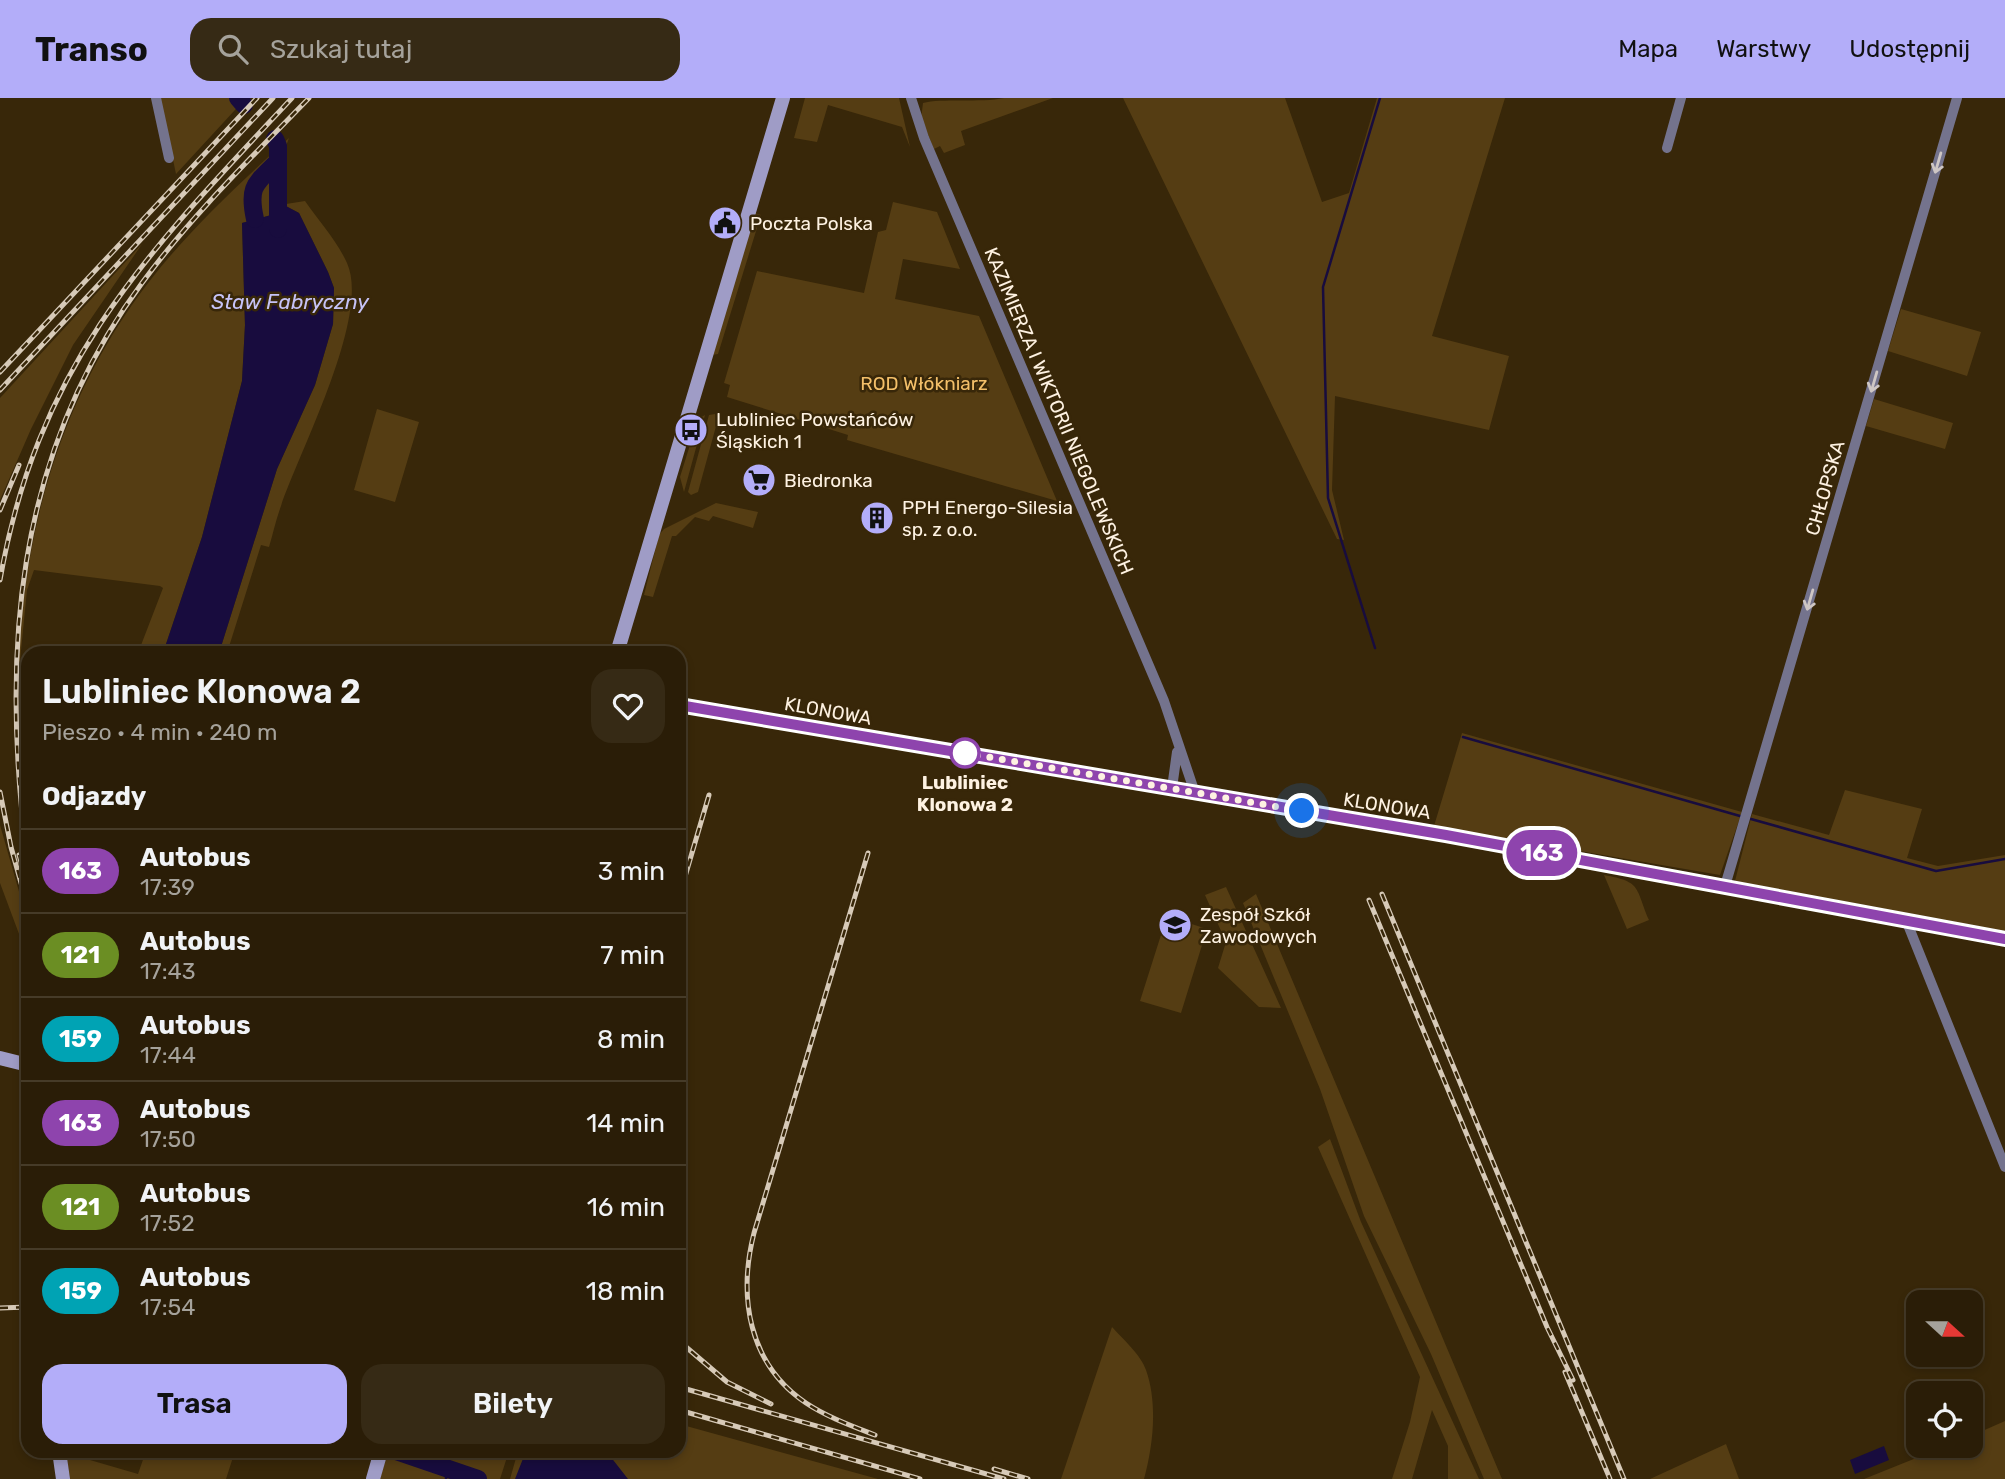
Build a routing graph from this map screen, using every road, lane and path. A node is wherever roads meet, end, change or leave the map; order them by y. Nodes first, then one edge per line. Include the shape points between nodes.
1 (156, 98) edge
2 (783, 98) edge
3 (911, 98) edge
4 (1681, 98) edge
5 (1958, 98) edge
6 (1667, 148) dead end
7 (169, 158) dead end
8 (619, 646) edge
9 (686, 706) edge
10 (1176, 738) junction
11 (1172, 788) junction
12 (1195, 793) junction
13 (1725, 886) junction
14 (1906, 920) junction
15 (2005, 939) edge
16 (0, 1058) edge
17 (21, 1063) edge
18 (2005, 1167) edge
19 (60, 1458) edge
20 (379, 1458) edge
21 (63, 1479) edge
22 (373, 1479) edge

1 - 7 street
2 - 8 street
3 - 10 street, KAZIMIERZA I WIKTORII NIEGOLEWSKICH
4 - 6 street
5 -> 13 street, CHŁOPSKA
9 - 11 street, KLONOWA
10 - 11 street
10 - 12 street, KAZIMIERZA I WIKTORII NIEGOLEWSKICH
11 - 12 street, KLONOWA
12 - 13 street, KLONOWA
13 - 14 street, KLONOWA
14 - 15 street, KLONOWA
14 - 18 street
16 - 17 street
19 - 21 street
20 - 22 street

